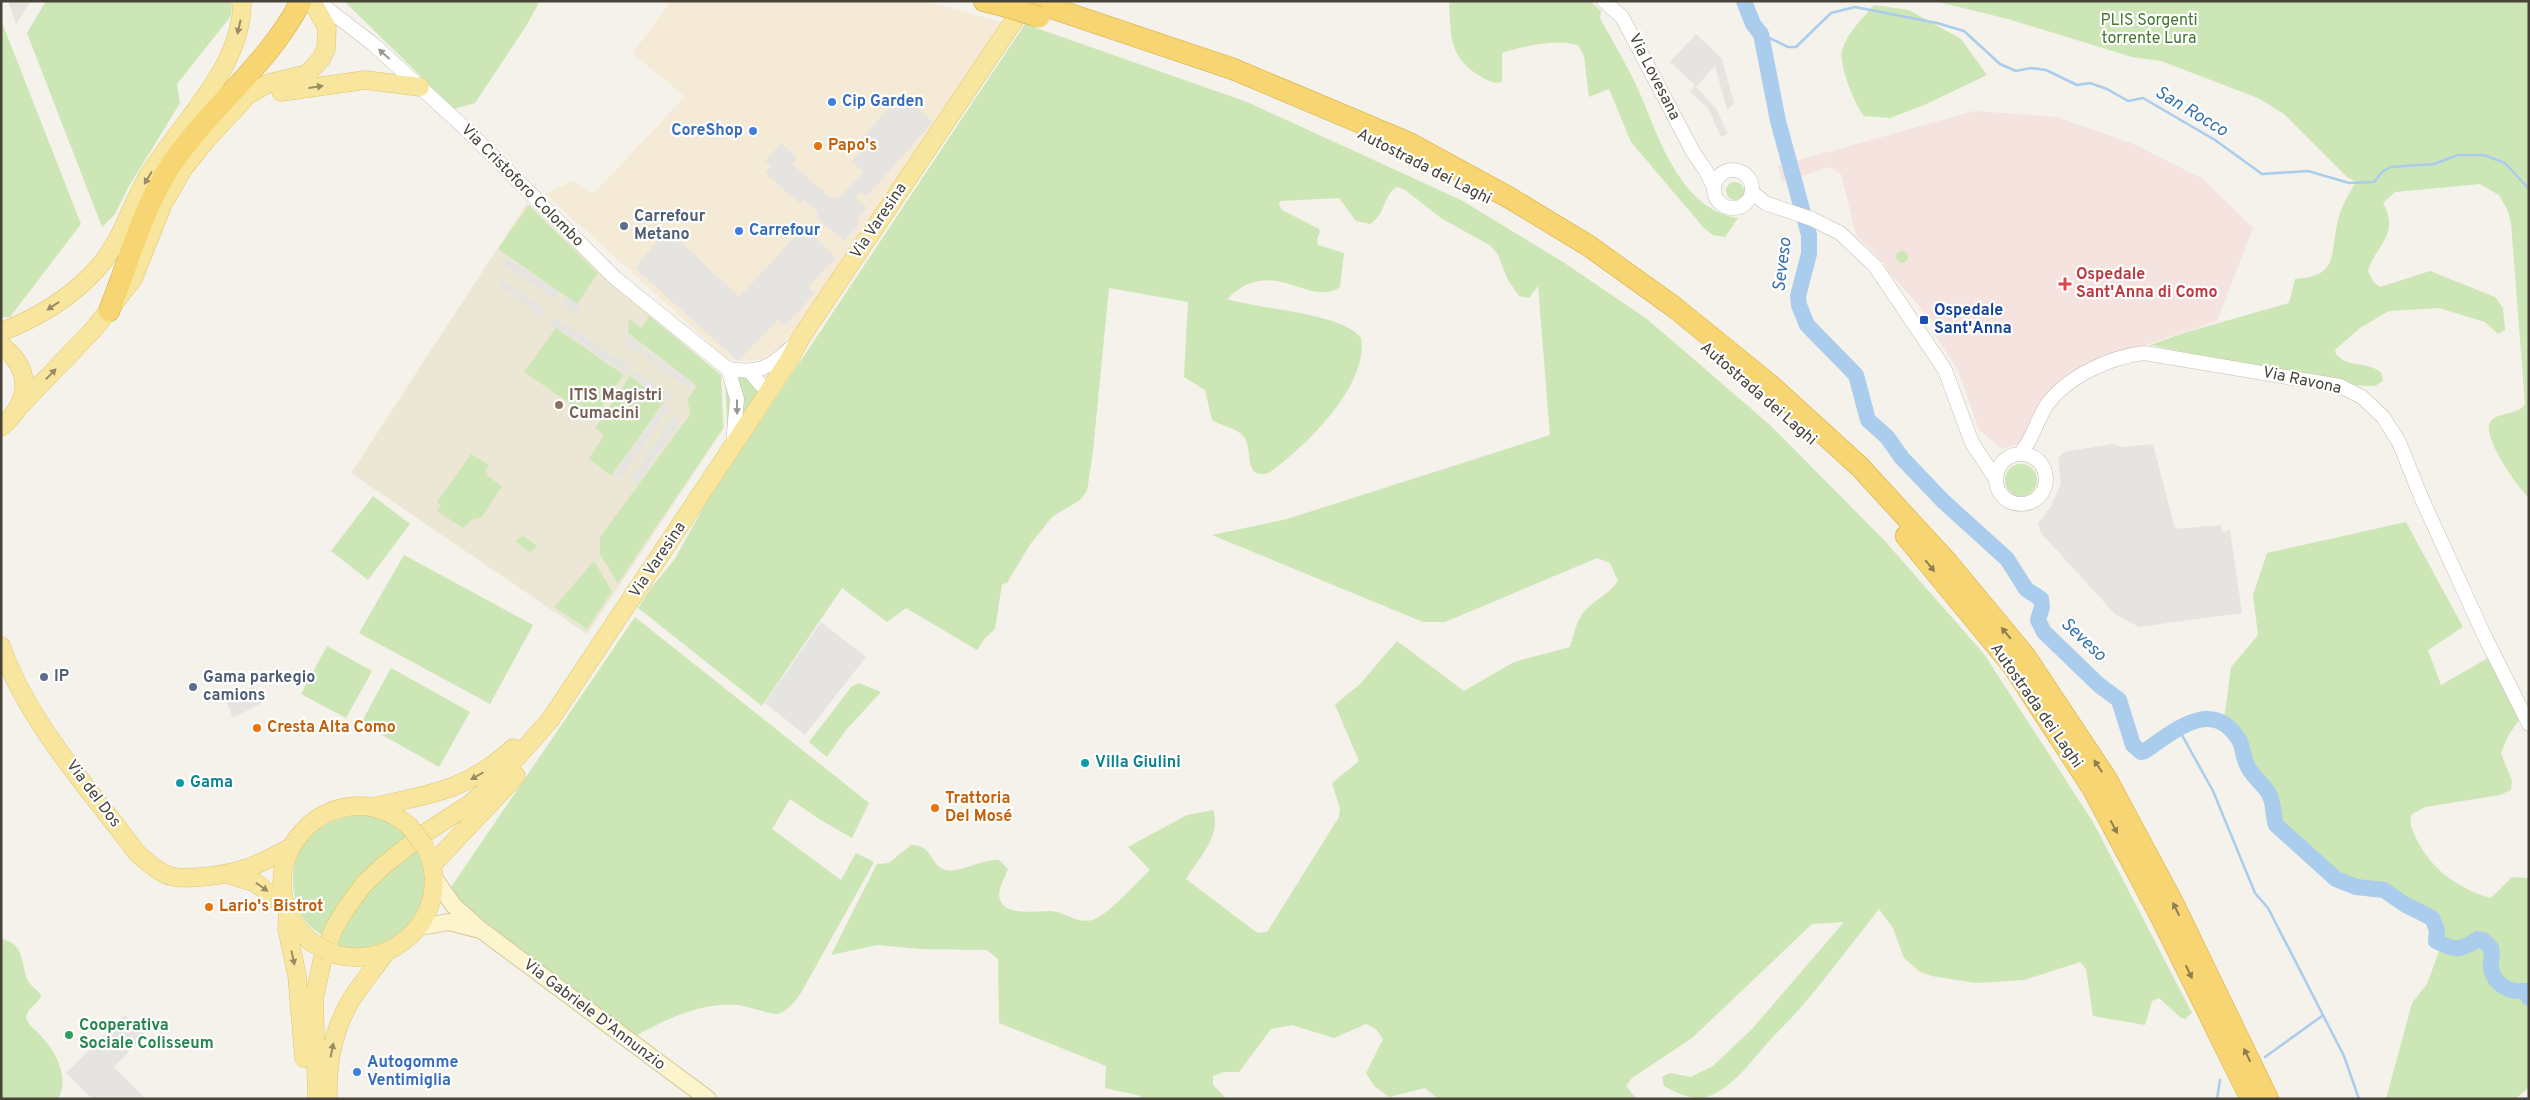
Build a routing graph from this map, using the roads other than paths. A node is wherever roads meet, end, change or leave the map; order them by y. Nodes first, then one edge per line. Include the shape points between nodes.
1 (242, 1) edge
2 (312, 1) edge
3 (317, 1) edge
4 (984, 1) edge
5 (1604, 1) edge
6 (1024, 6) edge
7 (290, 7) edge
8 (420, 87) junction
9 (236, 107) junction
10 (176, 138) junction
11 (1698, 158) junction
12 (1726, 171) junction
13 (1714, 188) junction
14 (1752, 192) junction
15 (1743, 205) junction
16 (1782, 209) junction
17 (1882, 276) junction
18 (109, 311) junction
19 (1, 332) edge
20 (800, 339) junction
21 (1, 345) edge
22 (728, 369) junction
23 (750, 372) junction
24 (768, 393) junction
25 (17, 410) junction
26 (1, 427) edge
27 (2031, 439) junction
28 (732, 446) junction
29 (2020, 454) junction
30 (2036, 460) junction
31 (2001, 464) junction
32 (1996, 479) junction
33 (624, 610) junction
34 (1, 646) edge
35 (2529, 724) edge
36 (372, 807) junction
37 (291, 847) junction
38 (433, 872) junction
39 (230, 874) junction
40 (288, 910) junction
41 (420, 926) junction
42 (481, 930) junction
43 (385, 953) junction
44 (308, 1099) edge
45 (318, 1099) edge
46 (328, 1099) edge
47 (708, 1099) edge
48 (2251, 1099) edge
49 (2268, 1099) edge

1 -> 10 main road via 238,33 231,52
2 - 9 main road via 327,28 326,49 321,59 307,74 258,89
8 -> 3 street, Via Cristoforo Colombo via 373,44
4 - 6 highway
5 - 11 street, Via Lovesana via 1622,17
6 - 20 main road, Via Varesina
6 -> 48 highway, Autostrada dei Laghi via 1266,93 1350,128 1456,182 1518,217 1626,288 1772,402 1902,531 2012,666 2094,789
49 -> 6 highway, Autostrada dei Laghi via 2173,903 2106,778 2025,656 1860,467 1770,384 1674,307 1589,246 1409,143 1234,69
7 - 10 highway
7 - 18 highway via 276,41 186,145 162,180
9 -> 8 main road via 282,92 365,80
8 - 22 street, Via Cristoforo Colombo via 615,278
9 - 18 main road via 183,169 163,204 133,279
10 -> 19 main road via 147,178 119,237 98,268 46,310
11 - 12 street via 1713,169
11 - 13 street, Via Lovesana
12 - 13 street via 1717,178
12 - 14 street via 1737,170 1746,174 1752,184
13 - 15 street via 1716,198 1725,206 1738,208
14 - 15 street
14 - 16 street via 1765,203
15 - 16 street
16 - 17 street via 1840,233
17 - 31 street via 1888,279 1943,355 1956,379 1982,449
17 - 32 street via 1945,370 1972,443
25 -> 18 main road
20 - 23 street via 776,361
20 - 24 main road, Via Varesina
21 - 25 main road via 19,364 24,378 23,396
22 - 23 street
22 -> 28 street via 737,399
23 - 24 street
24 - 28 main road, Via Varesina
25 - 26 main road
27 - 29 street, Via Ravona
27 - 30 street
27 - 35 street, Via Ravona via 2047,404 2062,388 2132,354 2144,353 2331,384 2362,397 2383,417 2399,442 2484,636
28 - 33 main road, Via Varesina
29 - 30 street
29 - 31 street
30 - 32 street via 2043,468 2045,483 2032,501 2016,503 2008,500 2001,495
31 - 32 street
33 -> 36 main road via 585,654 526,734 497,763 445,791
33 - 38 main road via 604,654 549,737
33 - 45 main road, Via Varesina via 550,720 515,761 470,804 422,835 383,866 347,907 334,928 323,957 314,998
34 - 39 main road, Via del Dos via 15,679 52,740 137,853 167,876 188,878
36 - 37 main road via 349,807 324,815 307,826
36 - 38 main road, bridge via 393,814 410,826 426,848
37 - 39 main road, Via del Dos via 266,861
37 - 40 main road via 283,879
38 - 41 main road via 432,900
38 - 42 main road, Via Gabriele D'Annunzio via 454,906
39 -> 40 main road, Via del Dos via 256,883
40 - 43 main road, bridge via 298,928 312,942 331,953 354,958
40 -> 44 main road via 287,929 297,975
41 - 42 main road, Via Gabriele D'Annunzio via 449,922
41 - 43 main road via 405,942
42 - 47 main road, Via Gabriele D'Annunzio
46 -> 43 main road via 330,1055 339,1024 351,1000

